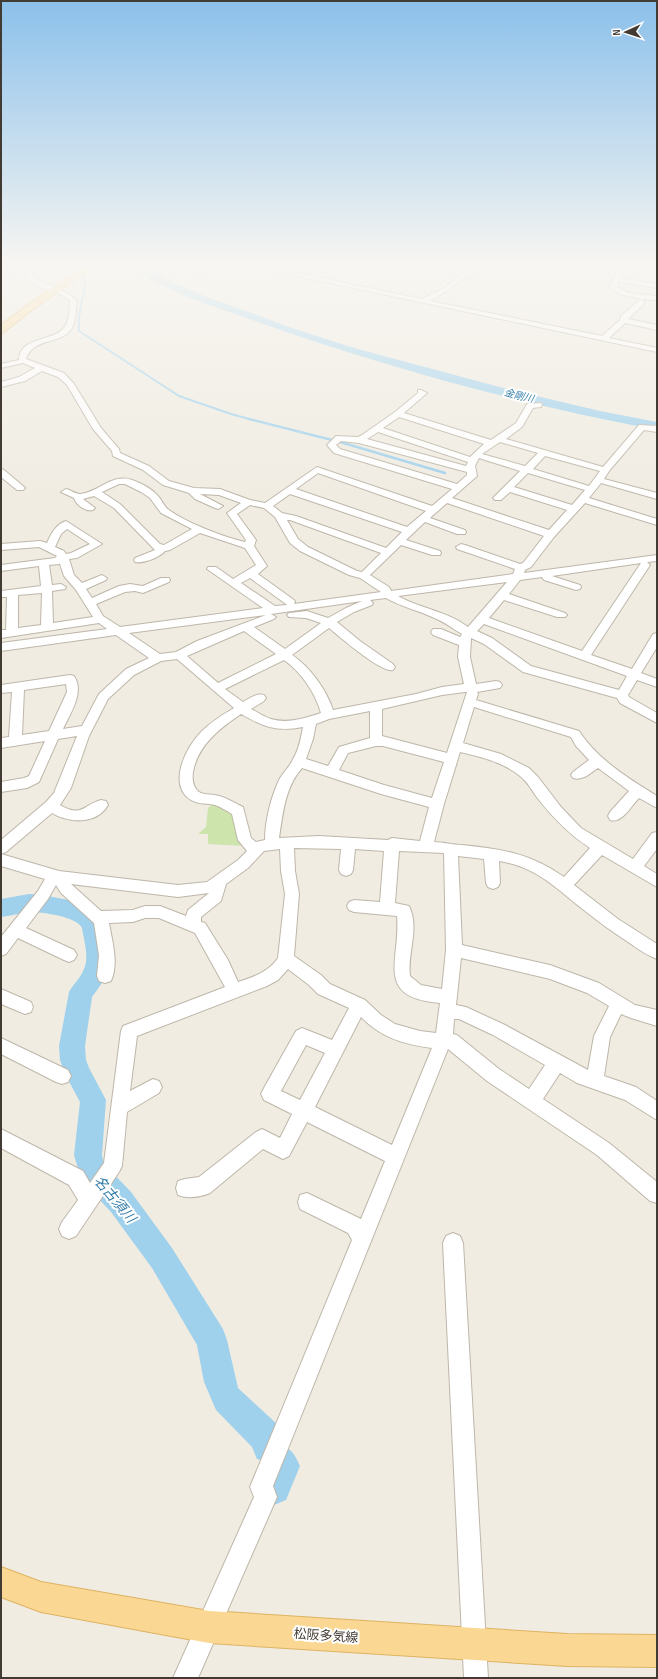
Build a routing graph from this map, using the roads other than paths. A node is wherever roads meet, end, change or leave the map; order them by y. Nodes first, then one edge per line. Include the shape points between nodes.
1 (37, 343) edge
2 (624, 343) edge
3 (657, 350) edge
4 (24, 361) junction
5 (1, 366) edge
6 (43, 367) junction
7 (1, 385) edge
8 (421, 392) dead end
9 (538, 405) dead end
10 (398, 414) junction
11 (377, 429) junction
12 (657, 429) edge
13 (359, 440) junction
14 (495, 441) junction
15 (544, 452) junction
16 (473, 462) junction
17 (525, 470) junction
18 (605, 470) junction
19 (1, 472) edge
20 (599, 480) junction
21 (20, 488) dead end
22 (459, 488) junction
23 (508, 488) junction
24 (591, 489) junction
25 (289, 490) junction
26 (66, 492) dead end
27 (95, 492) junction
28 (193, 492) junction
29 (657, 496) edge
30 (78, 497) junction
31 (498, 498) dead end
32 (583, 499) junction
33 (447, 500) junction
34 (248, 502) junction
35 (218, 506) dead end
36 (267, 506) junction
37 (90, 508) dead end
38 (573, 509) junction
39 (434, 510) junction
40 (279, 515) junction
41 (425, 519) junction
42 (657, 522) edge
43 (200, 529) junction
44 (409, 531) junction
45 (461, 532) dead end
46 (550, 534) junction
47 (400, 541) junction
48 (249, 546) junction
49 (462, 547) dead end
50 (1, 548) edge
51 (50, 548) junction
52 (162, 548) junction
53 (387, 552) junction
54 (436, 553) dead end
55 (63, 557) junction
56 (657, 558) edge
57 (139, 560) dead end
58 (634, 562) junction
59 (44, 563) junction
60 (645, 565) junction
61 (1, 568) edge
62 (212, 569) dead end
63 (657, 569) edge
64 (518, 573) junction
65 (251, 574) junction
66 (544, 574) junction
67 (364, 576) junction
68 (102, 578) dead end
69 (165, 580) dead end
70 (233, 583) junction
71 (61, 587) dead end
72 (576, 587) dead end
73 (47, 588) junction
74 (80, 588) junction
75 (13, 593) junction
76 (1, 594) edge
77 (388, 595) junction
78 (501, 595) junction
79 (290, 602) dead end
80 (89, 603) junction
81 (273, 610) junction
82 (561, 615) dead end
83 (100, 618) junction
84 (482, 619) junction
85 (328, 622) junction
86 (245, 626) junction
87 (47, 627) junction
88 (117, 631) junction
89 (437, 632) dead end
90 (6, 633) edge
91 (467, 637) junction
92 (657, 637) edge
93 (1, 647) edge
94 (179, 655) junction
95 (284, 655) junction
96 (584, 657) junction
97 (158, 658) junction
98 (389, 667) dead end
99 (634, 675) junction
100 (657, 683) edge
101 (496, 685) dead end
102 (18, 686) junction
103 (1, 688) edge
104 (217, 688) junction
105 (474, 689) junction
106 (622, 695) junction
107 (260, 698) dead end
108 (470, 702) junction
109 (376, 706) junction
110 (242, 709) junction
111 (328, 715) junction
112 (657, 719) edge
113 (310, 721) junction
114 (86, 730) junction
115 (52, 736) junction
116 (15, 741) junction
117 (376, 741) junction
118 (1, 744) edge
119 (454, 753) junction
120 (598, 761) junction
121 (299, 762) junction
122 (331, 772) junction
123 (578, 775) dead end
124 (1, 787) edge
125 (637, 791) junction
126 (657, 802) edge
127 (437, 804) junction
128 (102, 805) dead end
129 (51, 806) junction
130 (615, 816) dead end
131 (657, 837) edge
132 (287, 842) junction
133 (348, 843) junction
134 (273, 844) junction
135 (392, 844) junction
136 (600, 846) junction
137 (426, 847) junction
138 (1, 848) edge
139 (255, 850) junction
140 (452, 850) junction
141 (492, 855) junction
142 (1, 860) edge
143 (635, 867) junction
144 (346, 870) dead end
145 (57, 876) junction
146 (220, 880) junction
147 (657, 881) edge
148 (493, 883) dead end
149 (564, 886) junction
150 (354, 906) dead end
151 (387, 909) junction
152 (98, 917) junction
153 (194, 926) junction
154 (16, 930) junction
155 (1, 949) edge
156 (454, 950) junction
157 (657, 952) edge
158 (69, 955) dead end
159 (286, 959) junction
160 (106, 976) dead end
161 (235, 992) junction
162 (1, 996) edge
163 (448, 1004) junction
164 (618, 1004) junction
165 (359, 1005) junction
166 (25, 1007) dead end
167 (652, 1013) edge
168 (444, 1039) junction
169 (1, 1046) edge
170 (336, 1049) junction
171 (557, 1062) junction
172 (62, 1076) dead end
173 (595, 1081) junction
174 (152, 1088) dead end
175 (536, 1094) dead end
176 (119, 1105) junction
177 (304, 1111) junction
178 (657, 1111) edge
179 (1, 1138) edge
180 (396, 1157) junction
181 (185, 1188) dead end
182 (657, 1194) edge
183 (91, 1197) junction
184 (307, 1202) dead end
185 (69, 1229) dead end
186 (363, 1240) junction
187 (453, 1243) dead end
188 (1, 1582) edge
189 (209, 1627) junction
190 (474, 1644) junction
191 (657, 1651) edge
192 (185, 1678) edge
193 (476, 1678) edge

1 - 4 street via 22,354
2 - 3 street
4 - 5 street
4 - 6 street
6 - 7 street via 22,379
6 - 28 street via 61,375 70,384 82,407 116,450 116,454 146,468 166,483
8 - 10 street via 423,393
9 - 14 street via 530,406 519,426
10 - 11 street
10 - 14 street
11 - 13 street
11 - 16 street
12 - 18 street via 642,427
13 - 16 street
13 - 22 street via 339,438 331,445 337,451
14 - 15 street
14 - 16 street
15 - 17 street
15 - 18 street
16 - 17 street
16 - 22 street via 472,476
17 - 23 street
17 - 24 street
18 - 20 street
19 - 21 street
20 - 24 street
20 - 29 street
22 - 33 street
23 - 31 street
23 - 38 street
24 - 32 street
25 - 36 street
25 - 39 street via 317,470
25 - 44 street
26 - 30 street
27 - 30 street
27 - 43 street via 117,481 128,481 153,496 174,518
27 - 52 street via 117,506 157,547
28 - 34 street via 220,492
28 - 35 street via 198,498
30 - 37 street via 79,501
32 - 38 street
32 - 42 street
33 - 39 street
33 - 46 street
34 - 36 street
34 - 48 street via 232,513 251,540
36 - 40 street
38 - 46 street
39 - 41 street
40 - 53 street
40 - 67 street via 294,541 304,549
41 - 44 street
41 - 45 street
43 - 48 street
43 - 52 street
44 - 47 street
46 - 64 street
47 - 53 street
47 - 54 street
48 - 65 street via 262,566
49 - 64 street
50 - 51 street via 40,544
51 - 55 street
51 - 55 street via 56,533 66,524 97,544 73,556
52 - 57 street via 159,552
53 - 67 street
55 - 59 street via 58,561
55 - 74 street via 69,576
56 - 58 street
58 - 60 street
58 - 66 street
59 - 61 street
59 - 73 street
60 - 63 street
60 - 96 street
62 - 70 street
64 - 66 street
64 - 77 street
64 - 78 street
65 - 70 street
65 - 79 street
66 - 72 street via 548,578
67 - 77 street via 385,589
68 - 74 street
69 - 80 street via 143,590 129,586
70 - 81 street
71 - 73 street
73 - 75 street
73 - 87 street
74 - 80 street
75 - 76 street
75 - 90 street
77 - 81 street
77 - 85 street via 389,598 360,606
77 - 91 street via 402,603 442,617
78 - 82 street
78 - 84 street
80 - 83 street
81 - 88 street
83 - 87 street
83 - 88 street
84 - 91 street
84 - 96 street
85 - 86 street via 307,614 265,618
85 - 95 street
85 - 98 street
86 - 94 street
86 - 95 street
87 - 90 street
88 - 93 street
88 - 97 street
89 - 91 street
91 - 105 street via 464,657 470,685
91 - 106 street via 488,641 527,669
92 - 99 street
94 - 97 street
94 - 104 street
95 - 104 street
95 - 111 street via 303,670 323,699
96 - 99 street
97 - 114 street via 130,672 103,697
99 - 100 street
99 - 106 street
101 - 105 street
102 - 103 street
102 - 115 street via 70,679 73,692
102 - 116 street
104 - 110 street
105 - 108 street
105 - 109 street via 442,691
106 - 112 street via 624,700
107 - 110 street
108 - 119 street
108 - 120 street via 575,734 577,741
109 - 111 street
109 - 117 street
110 - 113 street via 276,725
110 - 139 street via 218,725 201,742 190,758 186,780 196,797 217,800 238,811 245,840
111 - 113 street
113 - 121 street
114 - 115 street
114 - 129 street via 64,788
115 - 116 street
115 - 124 street via 34,779 27,783
116 - 118 street
117 - 119 street
117 - 122 street via 344,750
119 - 127 street
119 - 136 street via 497,758 514,766 531,778 571,828
120 - 123 street
120 - 125 street
121 - 122 street
121 - 134 street via 282,786
122 - 127 street
125 - 126 street
125 - 130 street
127 - 137 street
128 - 129 street via 79,815 68,816
129 - 138 street
131 - 143 street
132 - 133 street
132 - 134 street
132 - 159 street via 292,894
133 - 135 street
133 - 144 street
134 - 139 street via 260,846
135 - 137 street
135 - 151 street
136 - 143 street
136 - 149 street
137 - 140 street
139 - 146 street via 243,864
140 - 141 street
140 - 156 street
141 - 148 street
141 - 149 street via 528,863
142 - 145 street
143 - 147 street
145 - 146 street via 178,891 204,890
145 - 152 street via 66,889
145 - 154 street
146 - 153 street via 216,896 192,914
149 - 157 street via 625,933
150 - 151 street
151 - 163 street via 404,910 405,942 401,967 405,981 420,993
152 - 153 street via 160,912
152 - 160 street via 101,920 107,955
153 - 161 street via 203,932
154 - 155 street
154 - 158 street
156 - 163 street
156 - 164 street via 550,972 593,988
159 - 161 street via 271,977
159 - 165 street via 324,989
161 - 176 street via 129,1031
162 - 166 street
163 - 168 street
163 - 171 street
164 - 167 street via 631,1011
164 - 173 street via 602,1036
165 - 168 street via 391,1031 420,1039
165 - 170 street
168 - 180 street
168 - 182 street via 451,1041 493,1075 603,1149
169 - 172 street
170 - 177 street
170 - 177 street via 302,1036 270,1094
171 - 173 street
171 - 175 street
173 - 178 street via 630,1093
174 - 176 street
176 - 183 street via 112,1167
177 - 180 street
177 - 181 street via 283,1150 262,1138 203,1186
179 - 183 street via 76,1178
180 - 186 street
183 - 185 street
184 - 186 street via 355,1226
186 - 189 street via 261,1486 266,1497
187 - 190 street
188 - 189 main road, 松阪多気線 via 41,1597
189 - 190 main road, 松阪多気線
189 - 192 street
190 - 191 main road, 松阪多気線 via 567,1650
190 - 193 street

